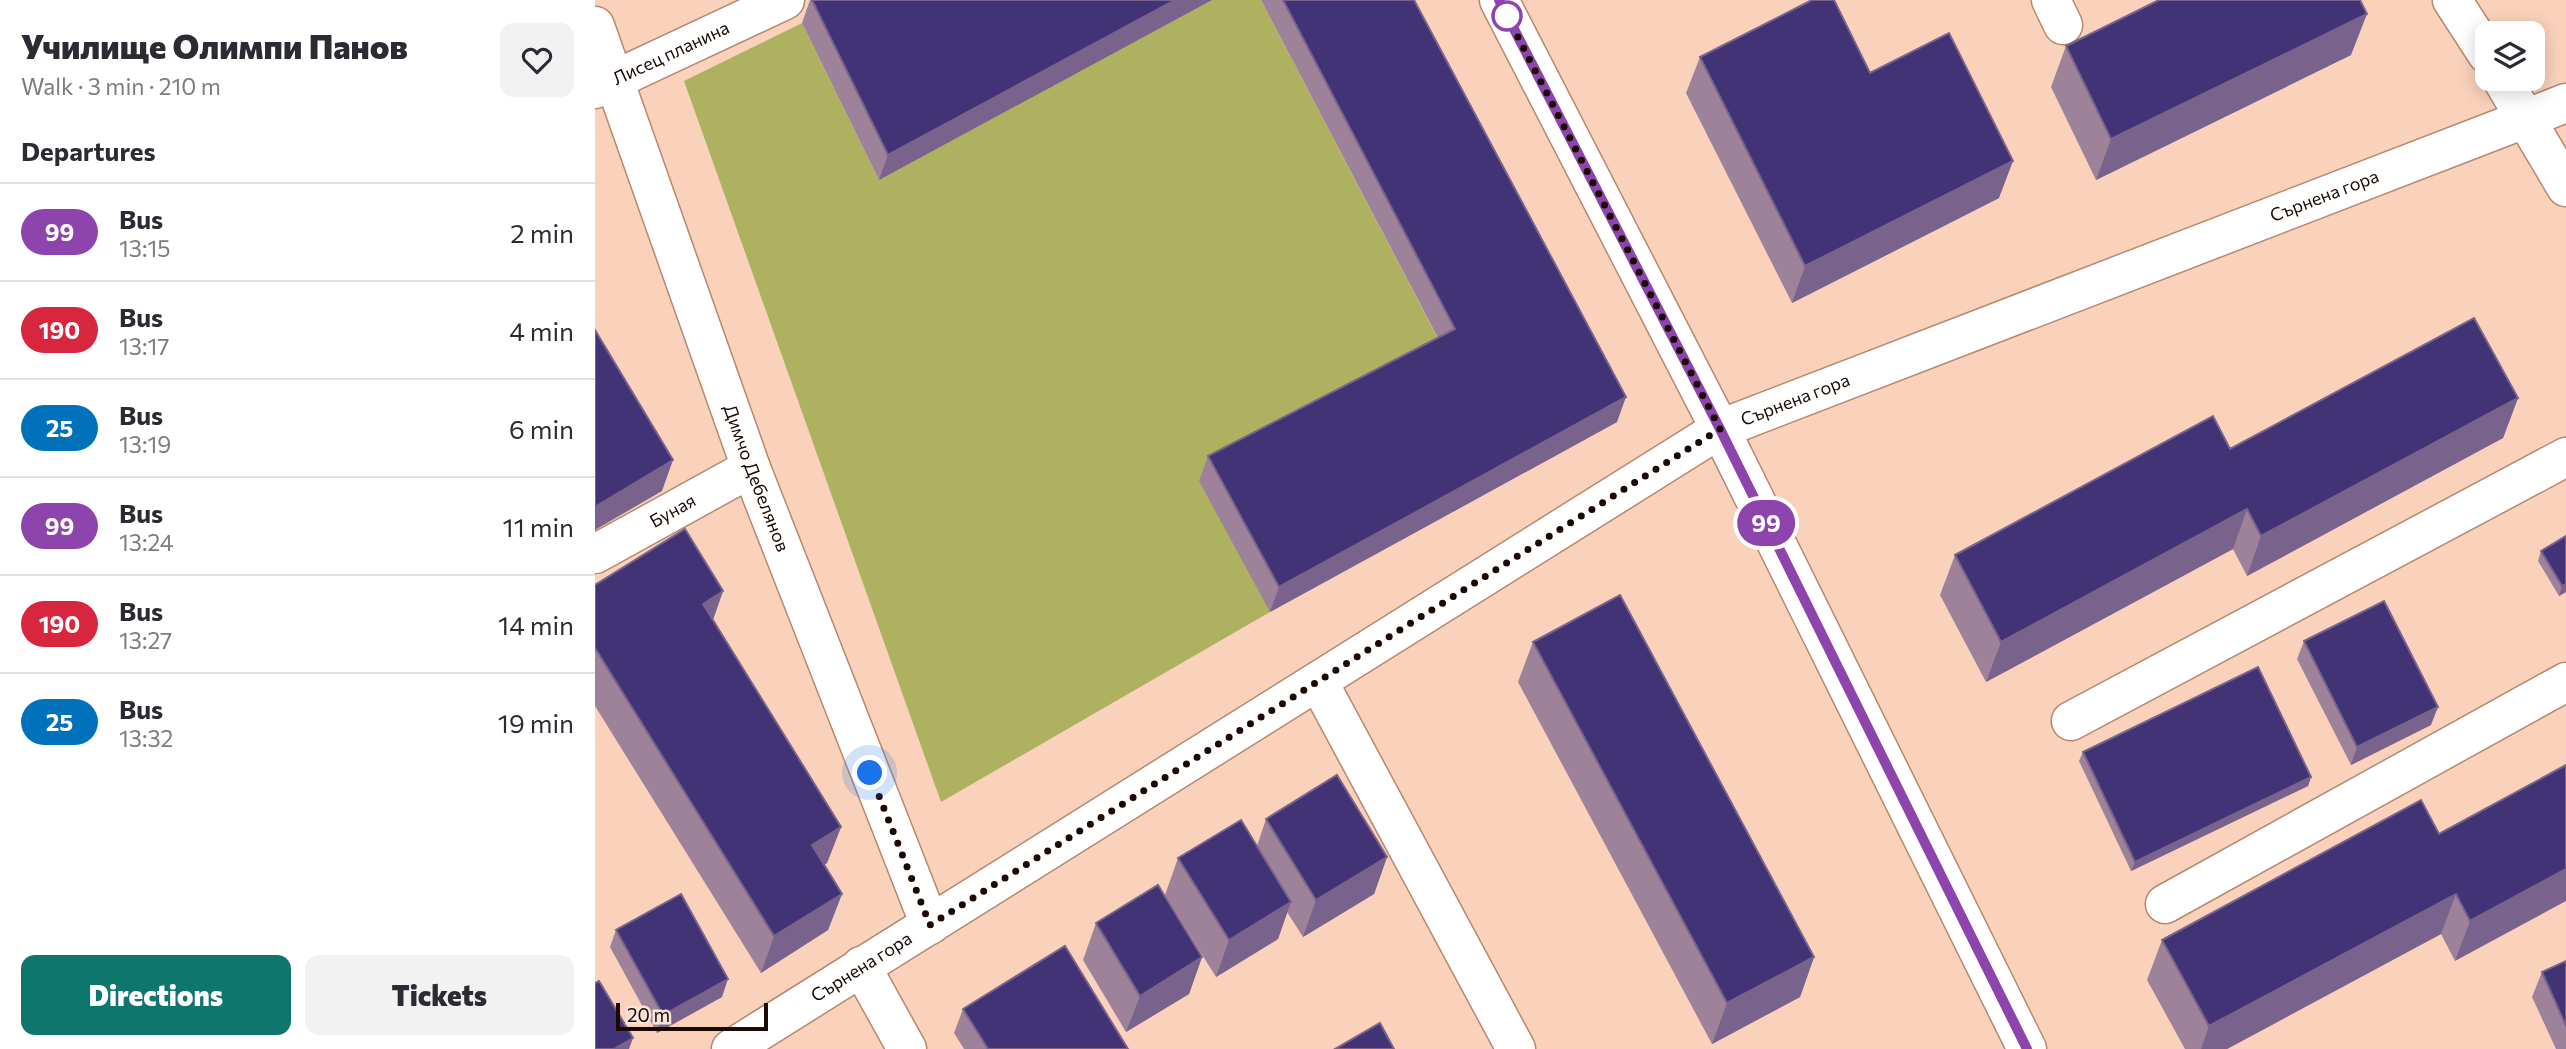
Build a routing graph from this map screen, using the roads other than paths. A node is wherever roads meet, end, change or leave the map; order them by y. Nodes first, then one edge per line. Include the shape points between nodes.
1 (785, 0) edge
2 (1499, 0) edge
3 (2452, 0) edge
4 (595, 26) edge
5 (2475, 35) edge
6 (605, 84) edge
7 (2510, 91) edge
8 (2566, 103) edge
9 (2527, 118) junction
10 (2566, 187) edge
11 (1720, 429) junction
12 (2566, 457) edge
13 (751, 468) junction
14 (595, 554) edge
15 (1319, 682) junction
16 (2566, 682) edge
17 (2071, 721) dead end
18 (2165, 904) dead end
19 (930, 925) junction
20 (861, 966) junction
21 (731, 1049) edge
22 (907, 1049) edge
23 (1516, 1049) edge
24 (2027, 1049) edge

1 - 6 street, Лисец планина
2 - 11 street
3 - 5 street
4 - 6 street, Димчо Дебелянов
6 - 13 street, Димчо Дебелянов
7 - 9 street
8 - 9 street, Сърнена гора
9 - 10 street
9 - 11 street, Сърнена гора
11 - 15 street, Сърнена гора
11 - 24 street
12 - 17 street
13 - 14 street, Буная
13 - 19 street, Димчо Дебелянов
15 - 19 street, Сърнена гора
15 - 23 street
16 - 18 street
19 - 20 street, Сърнена гора
20 - 21 street, Сърнена гора
20 - 22 street

